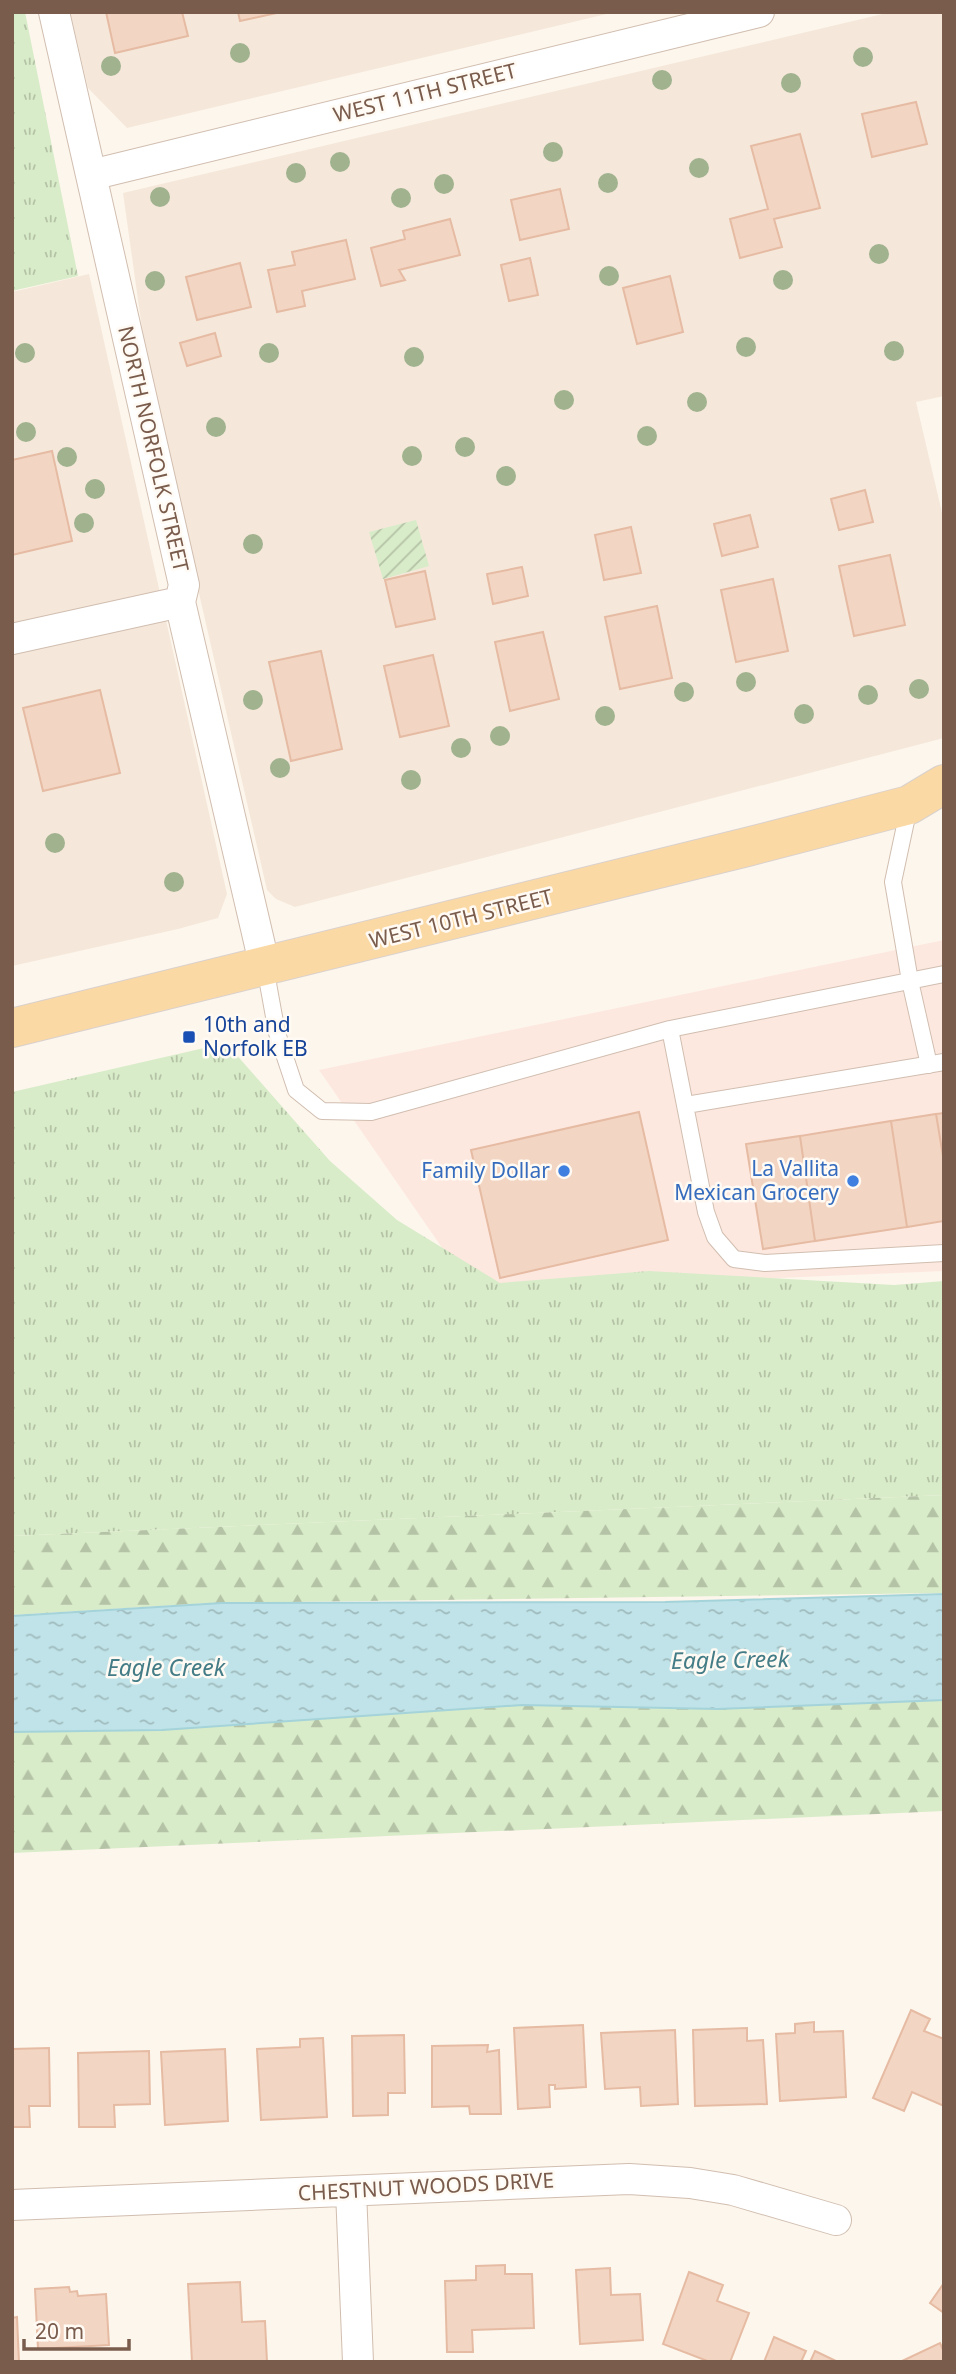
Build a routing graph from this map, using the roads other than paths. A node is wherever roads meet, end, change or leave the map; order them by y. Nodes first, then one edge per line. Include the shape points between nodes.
1 (54, 12) edge
2 (759, 12) edge
3 (91, 174) junction
4 (180, 602) junction
5 (12, 639) edge
6 (944, 784) edge
7 (927, 805) edge
8 (265, 967) junction
9 (944, 974) edge
10 (910, 981) junction
11 (12, 1028) edge
12 (670, 1028) junction
13 (936, 1064) edge
14 (687, 1105) junction
15 (944, 1253) edge
16 (351, 2191) junction
17 (12, 2205) edge
18 (836, 2220) dead end
19 (358, 2362) edge

1 - 3 street, NORTH NORFOLK STREET
2 - 3 street, WEST 11TH STREET
3 - 4 street, NORTH NORFOLK STREET via 184,585
4 - 5 street
4 - 8 street, NORTH NORFOLK STREET
6 - 7 main road, WEST 10TH STREET
7 - 8 main road, WEST 10TH STREET
7 - 10 lane via 893,882
8 - 11 main road, WEST 10TH STREET
8 - 12 lane via 277,1033 296,1090 322,1111 371,1112
9 - 10 lane
10 - 12 lane
10 - 13 lane
12 - 14 lane
13 - 14 lane
14 - 15 lane via 706,1212 715,1237 734,1259 765,1263
16 - 17 street, CHESTNUT WOODS DRIVE
16 - 18 street, CHESTNUT WOODS DRIVE via 653,2180 733,2190
16 - 19 street

